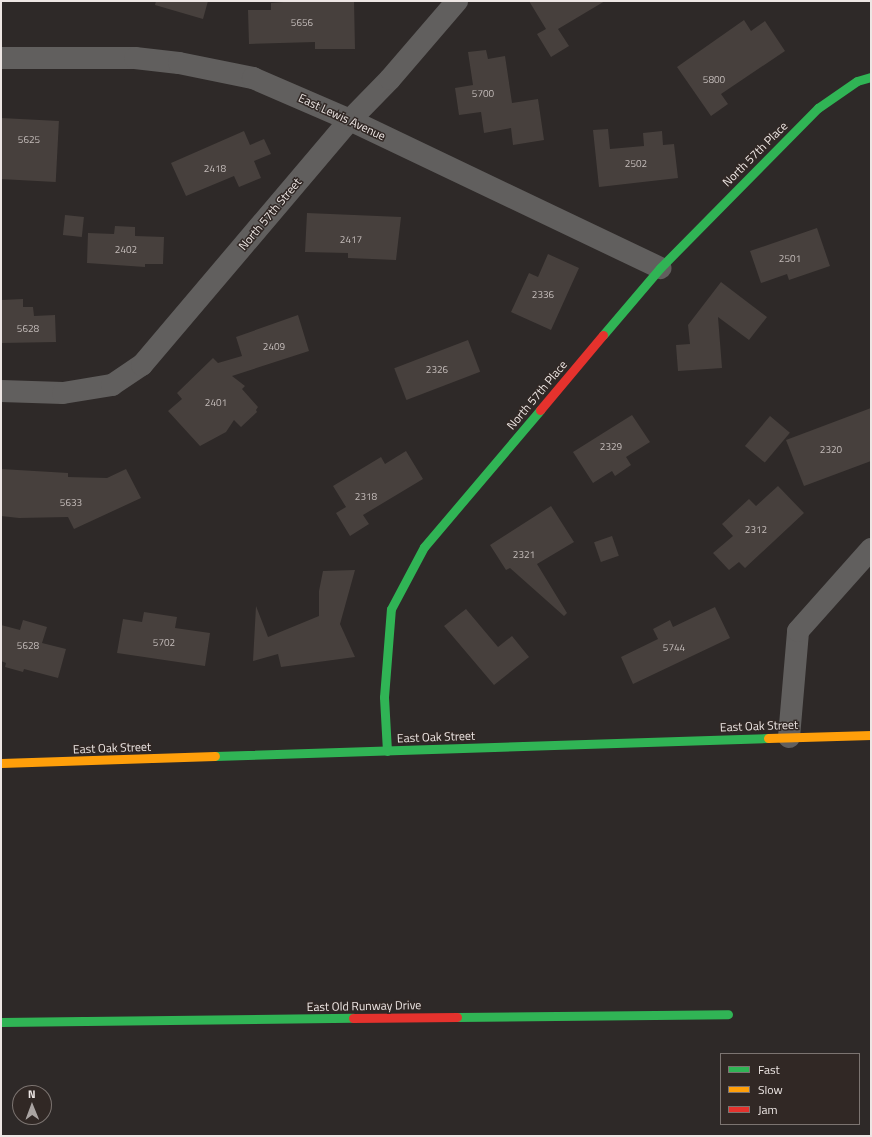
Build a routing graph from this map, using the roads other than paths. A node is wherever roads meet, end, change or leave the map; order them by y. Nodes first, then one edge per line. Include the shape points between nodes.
1 (457, 1) edge
2 (1, 58) edge
3 (871, 77) edge
4 (350, 120) junction
5 (660, 268) junction
6 (1, 391) edge
7 (871, 549) edge
8 (871, 735) edge
9 (789, 737) junction
10 (387, 751) junction
11 (1, 763) edge
12 (728, 1014) dead end
13 (1, 1022) edge

1 - 4 street, North 57th Street via 390,79
2 - 4 street, East Lewis Avenue via 135,58 178,63 253,78
3 - 5 street, North 57th Place via 857,81 818,108
4 - 5 street, East Lewis Avenue
4 - 6 street, North 57th Street via 142,365 112,385 63,393
5 - 10 street, North 57th Place via 424,547 391,609 384,697
7 - 9 street via 798,631
8 - 9 street, East Oak Street
9 - 10 street, East Oak Street
10 - 11 street, East Oak Street
12 - 13 street, East Old Runway Drive

